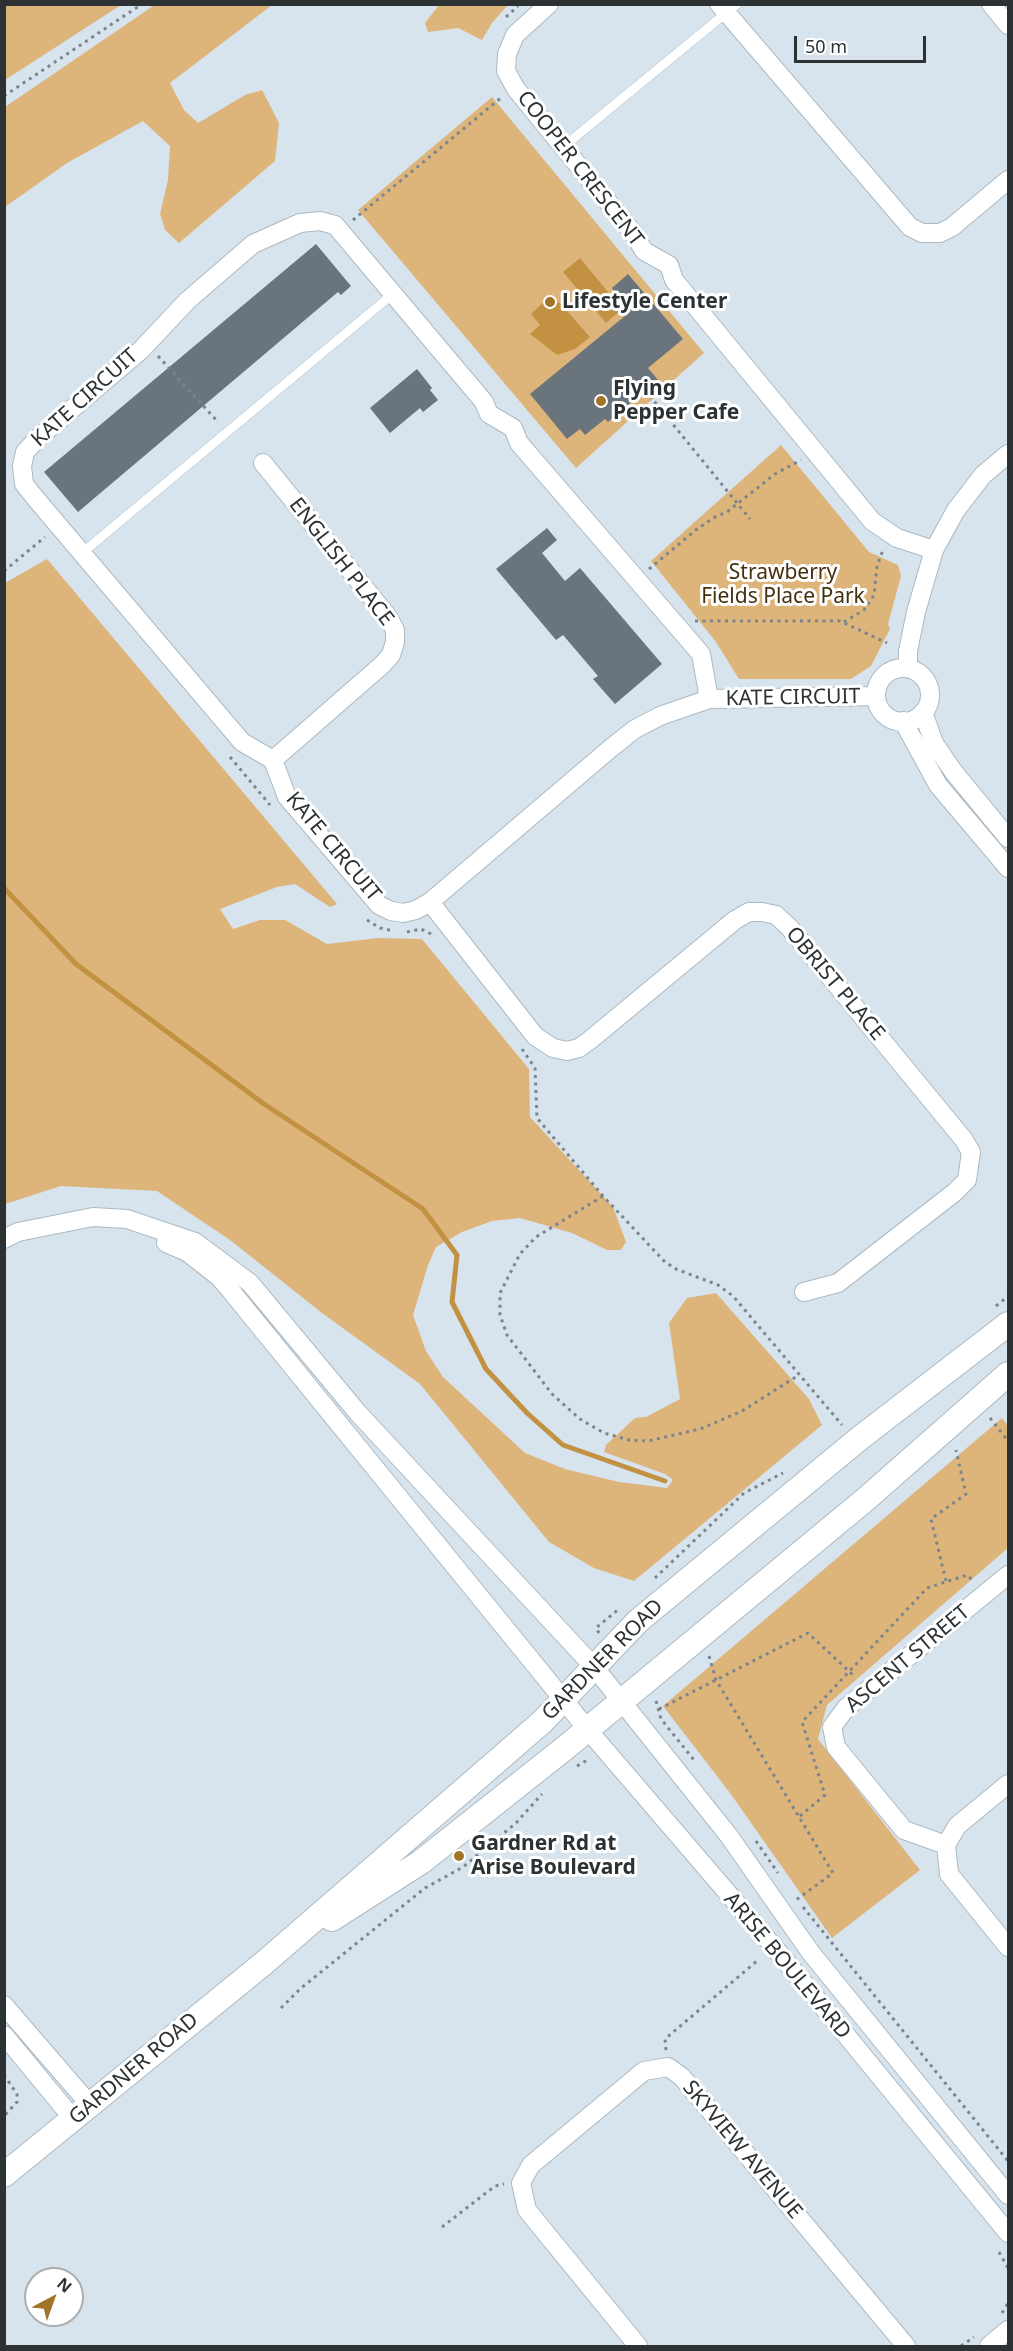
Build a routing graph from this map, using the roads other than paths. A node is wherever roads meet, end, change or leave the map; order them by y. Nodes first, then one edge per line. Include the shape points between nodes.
1 (549, 4) edge
2 (991, 4) edge
3 (727, 7) edge
4 (1008, 25) edge
5 (563, 147) junction
6 (1008, 180) edge
7 (394, 293) junction
8 (1008, 454) edge
9 (263, 463) dead end
10 (934, 550) junction
11 (82, 553) junction
12 (908, 668) junction
13 (876, 696) junction
14 (709, 699) junction
15 (923, 712) junction
16 (903, 722) junction
17 (273, 760) junction
18 (1008, 838) edge
19 (1008, 868) edge
20 (430, 902) junction
21 (93, 1217) junction
22 (4, 1239) edge
23 (804, 1292) dead end
24 (999, 1317) edge
25 (1008, 1374) edge
26 (358, 1413) junction
27 (341, 1427) junction
28 (1008, 1575) edge
29 (595, 1668) junction
30 (564, 1701) junction
31 (622, 1701) junction
32 (588, 1730) junction
33 (1008, 1784) edge
34 (946, 1845) junction
35 (1008, 1947) edge
36 (264, 1963) junction
37 (4, 2005) edge
38 (4, 2035) edge
39 (82, 2113) junction
40 (4, 2175) edge
41 (1008, 2195) edge
42 (1008, 2233) edge
43 (1008, 2330) edge
44 (638, 2346) edge
45 (906, 2346) edge
46 (988, 2346) edge

1 - 5 street, COOPER CRESCENT via 515,35 507,54 506,71
2 - 4 street
3 - 5 lane
3 - 6 street via 910,227 922,233 940,233
5 - 10 street, COOPER CRESCENT via 644,251 669,265 675,280 872,521 897,538
7 - 11 lane
7 - 11 street, KATE CIRCUIT via 335,225 320,221 300,223 253,244 25,452 24,484
7 - 14 street, KATE CIRCUIT via 484,402 489,414 513,428 526,451 700,654
8 - 10 street via 983,475 956,510
9 - 17 street, ENGLISH PLACE via 395,630 391,655 382,665
10 - 12 street via 916,612
11 - 17 street, KATE CIRCUIT via 242,742
12 - 13 street via 888,672 877,687
12 - 15 street via 924,678 928,686 928,705
13 - 14 street, KATE CIRCUIT
13 - 16 street via 886,716
14 - 20 street, KATE CIRCUIT via 634,729
15 - 16 street
15 - 18 street via 934,743
16 - 19 street via 938,784
17 - 20 street, KATE CIRCUIT via 287,797 380,905 403,913
20 - 23 street, OBRIST PLACE via 535,1036 553,1048 567,1051 579,1048 749,912 776,915 789,927 971,1152 967,1180 955,1192 838,1283
21 - 22 street via 18,1232
21 - 26 street, ARISE BOULEVARD via 128,1219 195,1242 250,1283
21 - 27 street, ARISE BOULEVARD via 140,1231 187,1252 219,1277
24 - 29 street, GARDNER ROAD via 860,1438 638,1621
25 - 31 street, GARDNER ROAD
26 - 27 street
26 - 29 street, ARISE BOULEVARD
27 - 30 street, ARISE BOULEVARD
28 - 34 street, ASCENT STREET via 846,1708 832,1727 836,1747 904,1830
29 - 30 street, GARDNER ROAD
29 - 31 street, ARISE BOULEVARD
30 - 32 street, ARISE BOULEVARD
30 - 36 street, GARDNER ROAD
31 - 32 street, GARDNER ROAD
31 - 41 street, ARISE BOULEVARD via 729,1836 811,1953
32 - 36 street, GARDNER ROAD via 422,1862
32 - 42 street, ARISE BOULEVARD via 774,1947
33 - 34 street via 957,1826
34 - 35 street via 949,1874
36 - 39 street, GARDNER ROAD
37 - 39 street
38 - 39 street
39 - 40 street, GARDNER ROAD
43 - 46 street
44 - 45 street, SKYVIEW AVENUE via 527,2210 521,2183 531,2166 644,2071 668,2067 682,2077

